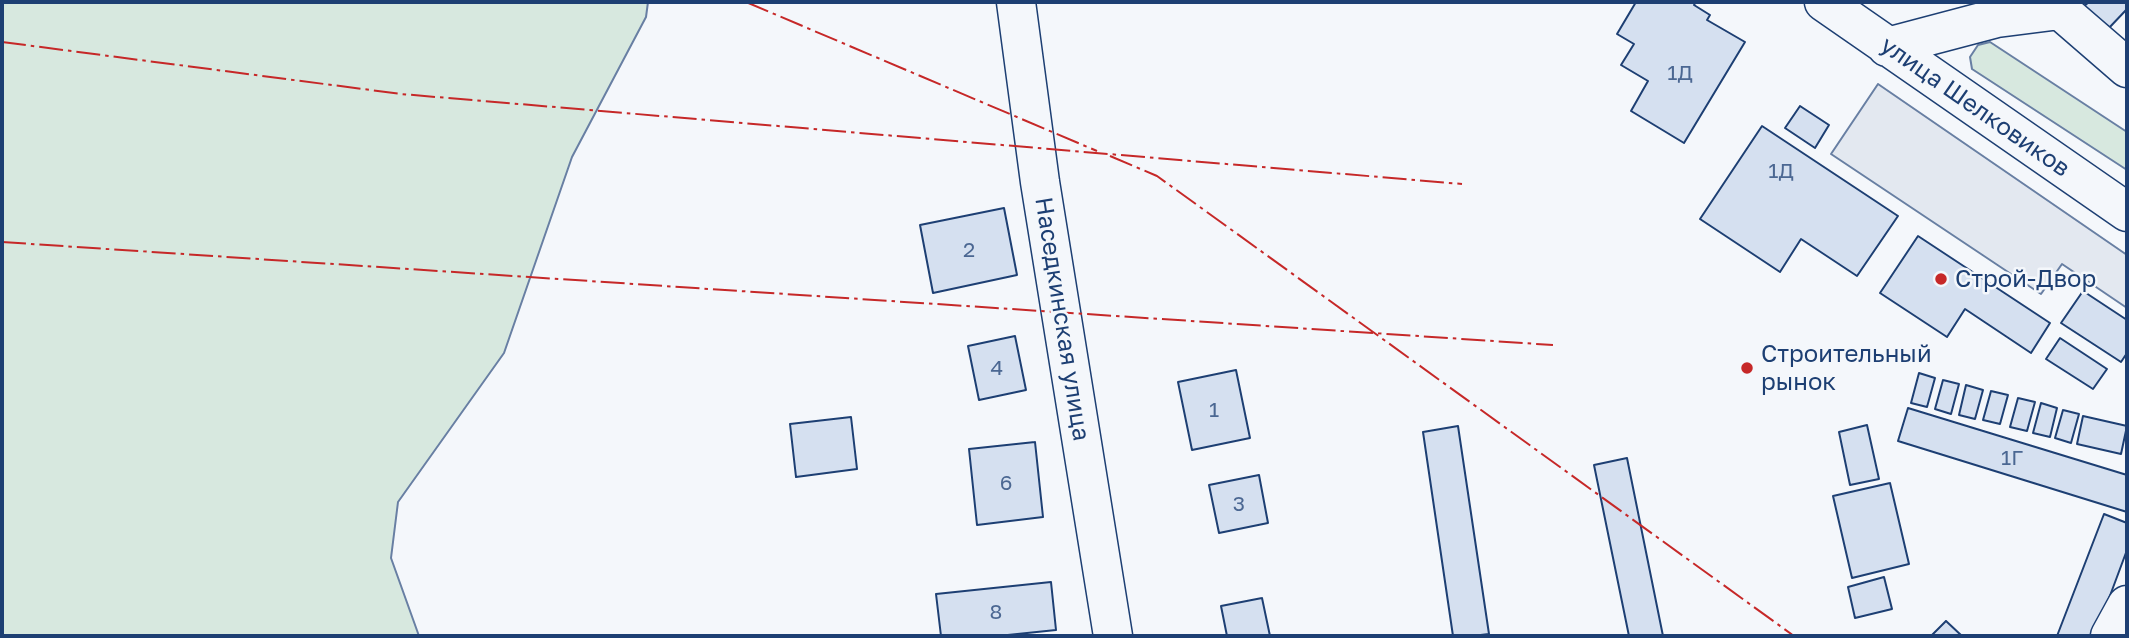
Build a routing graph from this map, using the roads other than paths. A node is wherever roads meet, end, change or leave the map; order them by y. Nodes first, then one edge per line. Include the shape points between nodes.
1 (1016, 2) edge
2 (1824, 2) edge
3 (2064, 6) edge
4 (2113, 36) edge
5 (1887, 47) junction
6 (2127, 68) edge
7 (2127, 212) edge
8 (2127, 605) edge
9 (1113, 636) edge
10 (2110, 636) edge

1 - 9 street, Наседкинская улица
2 - 5 street, улица Шелковиков
3 - 4 street
3 - 5 street
4 - 6 street
5 - 7 street, улица Шелковиков
8 - 10 street

